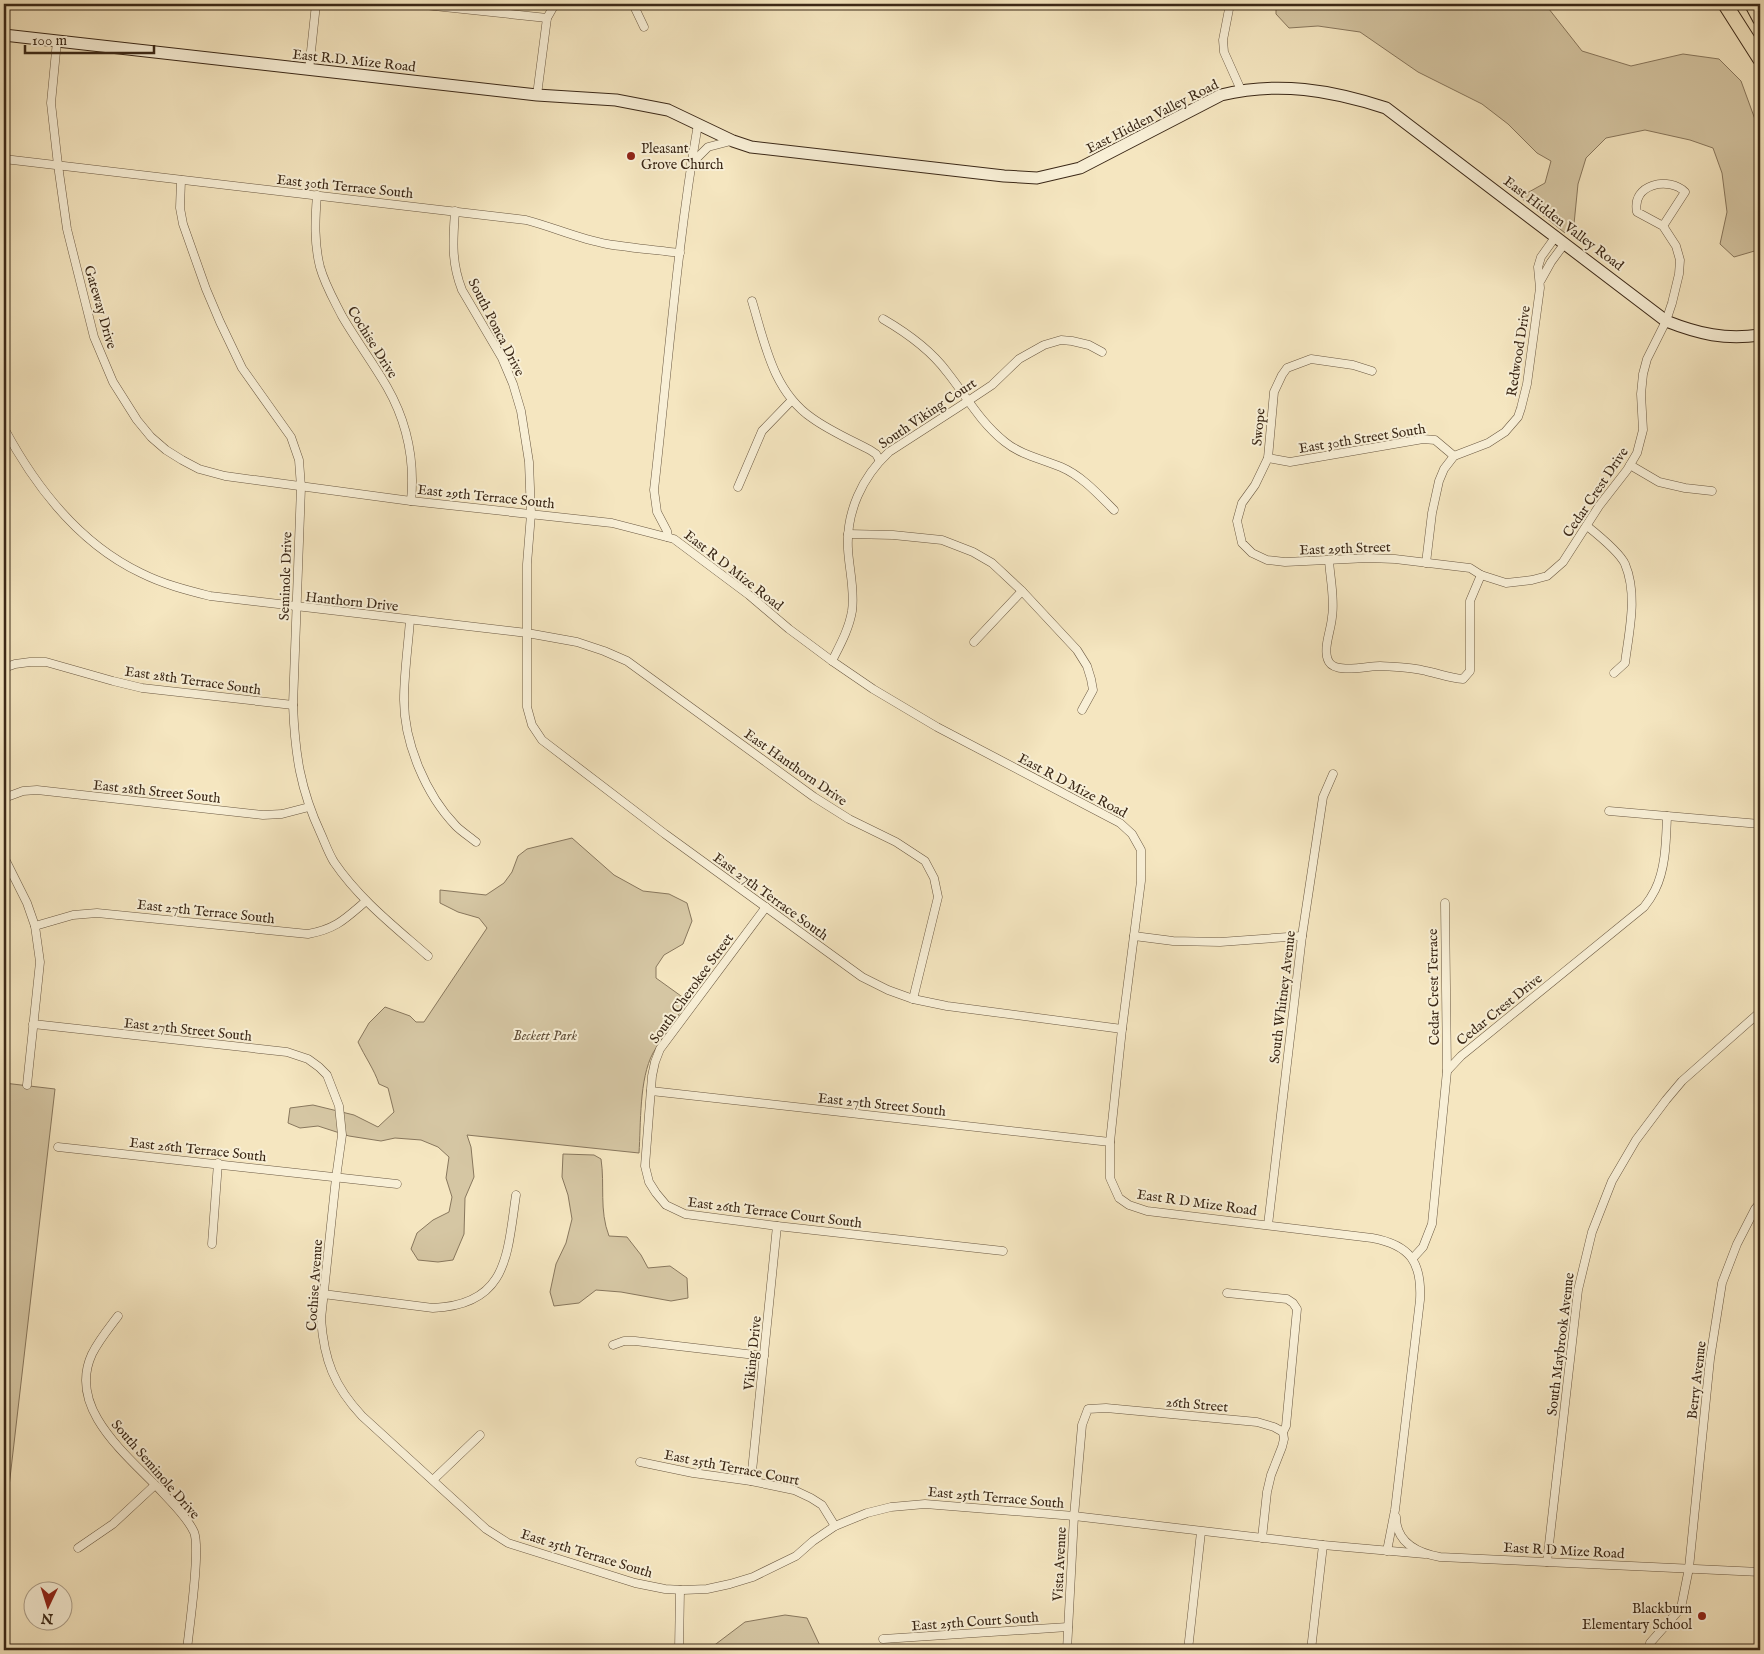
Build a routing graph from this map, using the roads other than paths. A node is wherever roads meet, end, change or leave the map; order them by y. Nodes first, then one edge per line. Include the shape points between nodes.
1 (316, 4) edge
2 (415, 4) edge
3 (429, 4) edge
4 (555, 4) edge
5 (634, 4) edge
6 (1230, 4) edge
7 (1725, 4) edge
8 (1752, 4) edge
9 (547, 18) junction
10 (1760, 19) edge
11 (644, 26) dead end
12 (4, 35) edge
13 (56, 41) junction
14 (1760, 59) edge
15 (309, 70) junction
16 (1241, 90) junction
17 (537, 95) junction
18 (698, 124) junction
19 (733, 141) junction
20 (4, 159) edge
21 (691, 164) junction
22 (58, 165) junction
23 (181, 180) junction
24 (317, 196) junction
25 (455, 211) junction
26 (1663, 226) junction
27 (1560, 239) junction
28 (680, 253) junction
29 (1541, 280) junction
30 (752, 301) dead end
31 (883, 319) dead end
32 (1666, 320) junction
33 (1760, 335) edge
34 (1102, 352) dead end
35 (1372, 371) dead end
36 (792, 400) junction
37 (968, 401) junction
38 (4, 428) edge
39 (1454, 456) junction
40 (1268, 458) junction
41 (880, 460) junction
42 (1630, 465) junction
43 (301, 487) junction
44 (738, 487) dead end
45 (1712, 491) dead end
46 (411, 501) junction
47 (1114, 510) dead end
48 (531, 514) junction
49 (1587, 526) junction
50 (848, 534) junction
51 (668, 537) junction
52 (1242, 543) joint
53 (1329, 560) junction
54 (1426, 563) junction
55 (1481, 575) junction
56 (1022, 591) junction
57 (296, 607) junction
58 (410, 620) junction
59 (526, 633) junction
60 (974, 642) dead end
61 (832, 661) junction
62 (4, 668) edge
63 (1614, 673) dead end
64 (293, 705) junction
65 (1082, 710) dead end
66 (1333, 774) dead end
67 (4, 798) edge
68 (309, 807) junction
69 (1609, 810) dead end
70 (1667, 816) junction
71 (1760, 824) edge
72 (476, 842) dead end
73 (4, 857) edge
74 (366, 901) junction
75 (1445, 903) dead end
76 (766, 907) junction
77 (35, 926) junction
78 (1134, 936) junction
79 (1302, 936) junction
80 (428, 956) dead end
81 (913, 999) junction
82 (1760, 1012) edge
83 (33, 1024) junction
84 (1122, 1029) junction
85 (1447, 1071) junction
86 (330, 1082) joint
87 (27, 1085) dead end
88 (651, 1091) junction
89 (1110, 1142) junction
90 (58, 1147) dead end
91 (218, 1163) junction
92 (336, 1178) junction
93 (397, 1184) dead end
94 (516, 1195) dead end
95 (1760, 1203) edge
96 (1268, 1225) junction
97 (777, 1226) junction
98 (212, 1244) dead end
99 (1003, 1251) dead end
100 (1413, 1258) junction
101 (1227, 1293) dead end
102 (323, 1294) junction
103 (118, 1316) dead end
104 (613, 1345) dead end
105 (764, 1356) junction
106 (1106, 1408) joint
107 (1283, 1432) junction
108 (480, 1435) dead end
109 (640, 1462) dead end
110 (432, 1480) junction
111 (751, 1481) junction
112 (156, 1485) junction
113 (1396, 1510) junction
114 (1074, 1516) junction
115 (835, 1526) junction
116 (1201, 1532) junction
117 (1262, 1538) junction
118 (1323, 1546) junction
119 (78, 1548) dead end
120 (1387, 1551) junction
121 (1425, 1554) junction
122 (1547, 1562) junction
123 (1689, 1568) junction
124 (1760, 1572) edge
125 (680, 1590) junction
126 (1068, 1627) junction
127 (884, 1639) dead end
128 (188, 1650) edge
129 (679, 1650) edge
130 (1067, 1650) edge
131 (1188, 1650) edge
132 (1311, 1650) edge
133 (1650, 1650) edge

1 - 15 street
2 - 3 street
3 - 9 street
4 - 9 street
5 - 11 street
6 - 16 street via 1224,52
7 - 14 highway
8 - 10 highway
9 - 17 street
12 - 13 main road, East R.D. Mize Road
13 - 15 main road, East R.D. Mize Road
13 - 22 street, Gateway Drive via 51,103
15 - 17 main road, East R.D. Mize Road
16 - 19 main road, East Hidden Valley Road via 1221,96 1080,168 1037,178 776,150
16 - 27 main road, East Hidden Valley Road via 1311,90 1350,96 1386,108
17 - 18 main road, East R.D. Mize Road via 616,100 668,110
18 - 19 main road, East Hidden Valley Road
18 - 21 street, East R D Mize Road
19 - 21 street via 708,147
20 - 22 street, East 30th Terrace South
21 - 28 street, East R D Mize Road
22 - 23 street, East 30th Terrace South
22 - 43 street, Gateway Drive via 67,229 94,337 113,382 137,420 166,450 199,468 225,476
23 - 24 street, East 30th Terrace South
23 - 43 street, Seminole Drive via 183,224 206,288 242,368 291,437 299,460
24 - 25 street, East 30th Terrace South
24 - 46 street, Cochise Drive via 314,233 321,269 330,293 400,415 412,459
25 - 28 street, East 30th Terrace South via 526,220 607,244
25 - 48 street, South Ponca Drive via 452,248 458,280 502,358 521,411 529,462
26 - 26 street via 1637,212 1635,202 1644,189 1674,184 1686,192
26 - 32 street, Cedar Crest Drive via 1676,246 1680,260
27 - 29 street, Redwood Drive
27 - 29 street, Redwood Drive via 1539,261
27 - 32 main road, East Hidden Valley Road
28 - 51 street, East R D Mize Road via 654,490 657,512
29 - 39 street, Redwood Drive via 1527,384 1518,417 1505,432 1488,443
30 - 36 street via 773,369
31 - 37 street via 930,352
32 - 33 main road, East Hidden Valley Road via 1691,331 1715,336 1742,338
32 - 42 street, Cedar Crest Drive via 1643,374 1643,430
34 - 37 street, South Viking Court via 1089,345 1066,341 1044,345 1019,359
35 - 40 street, Swope via 1311,359 1287,368 1274,392
36 - 41 street via 812,418 870,450
36 - 44 street via 762,431
37 - 41 street, South Viking Court
37 - 47 street via 985,424 1007,444 1062,467 1086,483
38 - 57 street, Hanthorn Drive via 38,484 60,511 117,559 177,588 210,596
39 - 40 street, East 30th Street South via 1435,440 1423,439 1290,462
39 - 54 street via 1439,481
40 - 52 street, Swope via 1242,503 1236,521
41 - 50 street, South Viking Court via 861,487 851,513
42 - 45 street via 1659,482
42 - 49 street, Cedar Crest Drive
43 - 46 street, East 29th Terrace South
43 - 57 street, Seminole Drive
46 - 48 street, East 29th Terrace South
48 - 51 street, East 29th Terrace South via 612,523
48 - 59 street, South Ponca Drive
49 - 55 street, Cedar Crest Drive via 1563,562 1547,576 1506,583
49 - 63 street via 1624,563 1631,586 1626,663
50 - 56 street via 942,540 992,563
50 - 61 street, South Viking Court via 852,610 847,630
51 - 61 street, East R D Mize Road via 749,595
52 - 53 street, East 29th Street via 1252,553 1267,560
53 - 54 street, East 29th Street via 1368,558
53 - 55 street via 1333,614 1326,653 1334,668 1341,669 1396,667 1464,679 1470,671 1470,601
54 - 55 street, East 29th Street via 1470,568
56 - 60 street
56 - 65 street via 1067,638 1087,666 1093,690
57 - 58 street, Hanthorn Drive
57 - 64 street, Seminole Drive
58 - 59 street, Hanthorn Drive
58 - 72 street via 404,701 412,748 434,798 455,825
59 - 76 street, East 27th Terrace South via 527,707 532,725 542,740
59 - 81 street, East Hanthorn Drive via 577,642 627,661 814,797 925,861 934,878 938,897
61 - 78 street, East R D Mize Road via 937,727 1120,823 1132,834 1141,850 1141,881
62 - 64 street, East 28th Terrace South via 46,662 142,688
64 - 68 street, Seminole Drive via 299,769
66 - 79 street, South Whitney Avenue via 1323,797
67 - 68 street, East 28th Street South via 37,790 263,815
68 - 74 street, Seminole Drive via 333,861
69 - 70 street
70 - 71 street
70 - 85 street, Cedar Crest Drive via 1661,870 1655,890 1644,907 1461,1056
73 - 77 street
74 - 77 street, East 27th Terrace South via 334,927 308,934 97,913 73,915
74 - 80 street, Seminole Drive
75 - 85 street, Cedar Crest Terrace
76 - 81 street, East 27th Terrace South via 862,977
76 - 88 street, South Cherokee Street via 660,1049
77 - 83 street via 40,962
78 - 79 street via 1220,942
78 - 84 street, East R D Mize Road
79 - 96 street, South Whitney Avenue
81 - 84 street, East 27th Terrace South
82 - 122 street, South Maybrook Avenue via 1682,1081 1666,1100 1636,1140 1612,1181 1592,1232 1578,1290
83 - 86 street, East 27th Street South via 287,1052 308,1059
83 - 87 street
84 - 89 street, East R D Mize Road
85 - 100 street via 1432,1224 1423,1247
86 - 92 street, Cochise Avenue via 339,1106 342,1135
88 - 89 street, East 27th Street South
88 - 97 street, East 26th Terrace Court South via 645,1166 649,1182 666,1205 685,1214
89 - 96 street, East R D Mize Road via 1110,1178 1119,1198 1129,1205
90 - 91 street, East 26th Terrace South
91 - 92 street, East 26th Terrace South
91 - 98 street
92 - 93 street, East 26th Terrace South
92 - 102 street, Cochise Avenue
94 - 102 street via 503,1267 487,1290 469,1302 433,1308
95 - 123 street, Berry Avenue via 1737,1244 1722,1283 1710,1360
96 - 100 street, East R D Mize Road via 1385,1240
97 - 99 street, East 26th Terrace Court South
97 - 105 street, Viking Drive
100 - 113 street, East R D Mize Road via 1420,1275 1420,1300
101 - 107 street via 1287,1299 1297,1309
102 - 110 street, Cochise Avenue via 323,1343 339,1386 362,1416
103 - 112 street, South Seminole Drive via 92,1355 86,1381 87,1394 104,1430
104 - 105 street via 635,1340
105 - 111 street, Viking Drive
106 - 107 street, 26th Street via 1257,1422
106 - 114 street, Vista Avenue via 1088,1409 1082,1425
107 - 117 street via 1282,1447 1267,1492
108 - 110 street
109 - 111 street, East 25th Terrace Court
110 - 125 street, East 25th Terrace South via 486,1529 508,1542 635,1582
111 - 115 street, East 25th Terrace Court via 804,1494 822,1505
112 - 119 street via 112,1524
112 - 128 street, South Seminole Drive via 188,1521 195,1534
113 - 120 street, East R D Mize Road
113 - 121 street, East R D Mize Road via 1398,1532 1412,1548
114 - 115 street, East 25th Terrace South via 925,1504 890,1506
114 - 116 street, East 25th Terrace South
114 - 126 street, Vista Avenue
115 - 125 street, East 25th Terrace South via 796,1556 753,1577 707,1589
116 - 117 street, East 25th Terrace South
116 - 131 street
117 - 118 street, East 25th Terrace South
118 - 120 street, East 25th Terrace South
118 - 132 street
120 - 121 street, East 25th Terrace South
121 - 122 street, East R D Mize Road
122 - 123 street, East R D Mize Road
123 - 124 street, East R D Mize Road
123 - 133 street, Berry Avenue via 1681,1608 1650,1643
125 - 129 street
126 - 127 street, East 25th Court South
126 - 130 street, Vista Avenue

